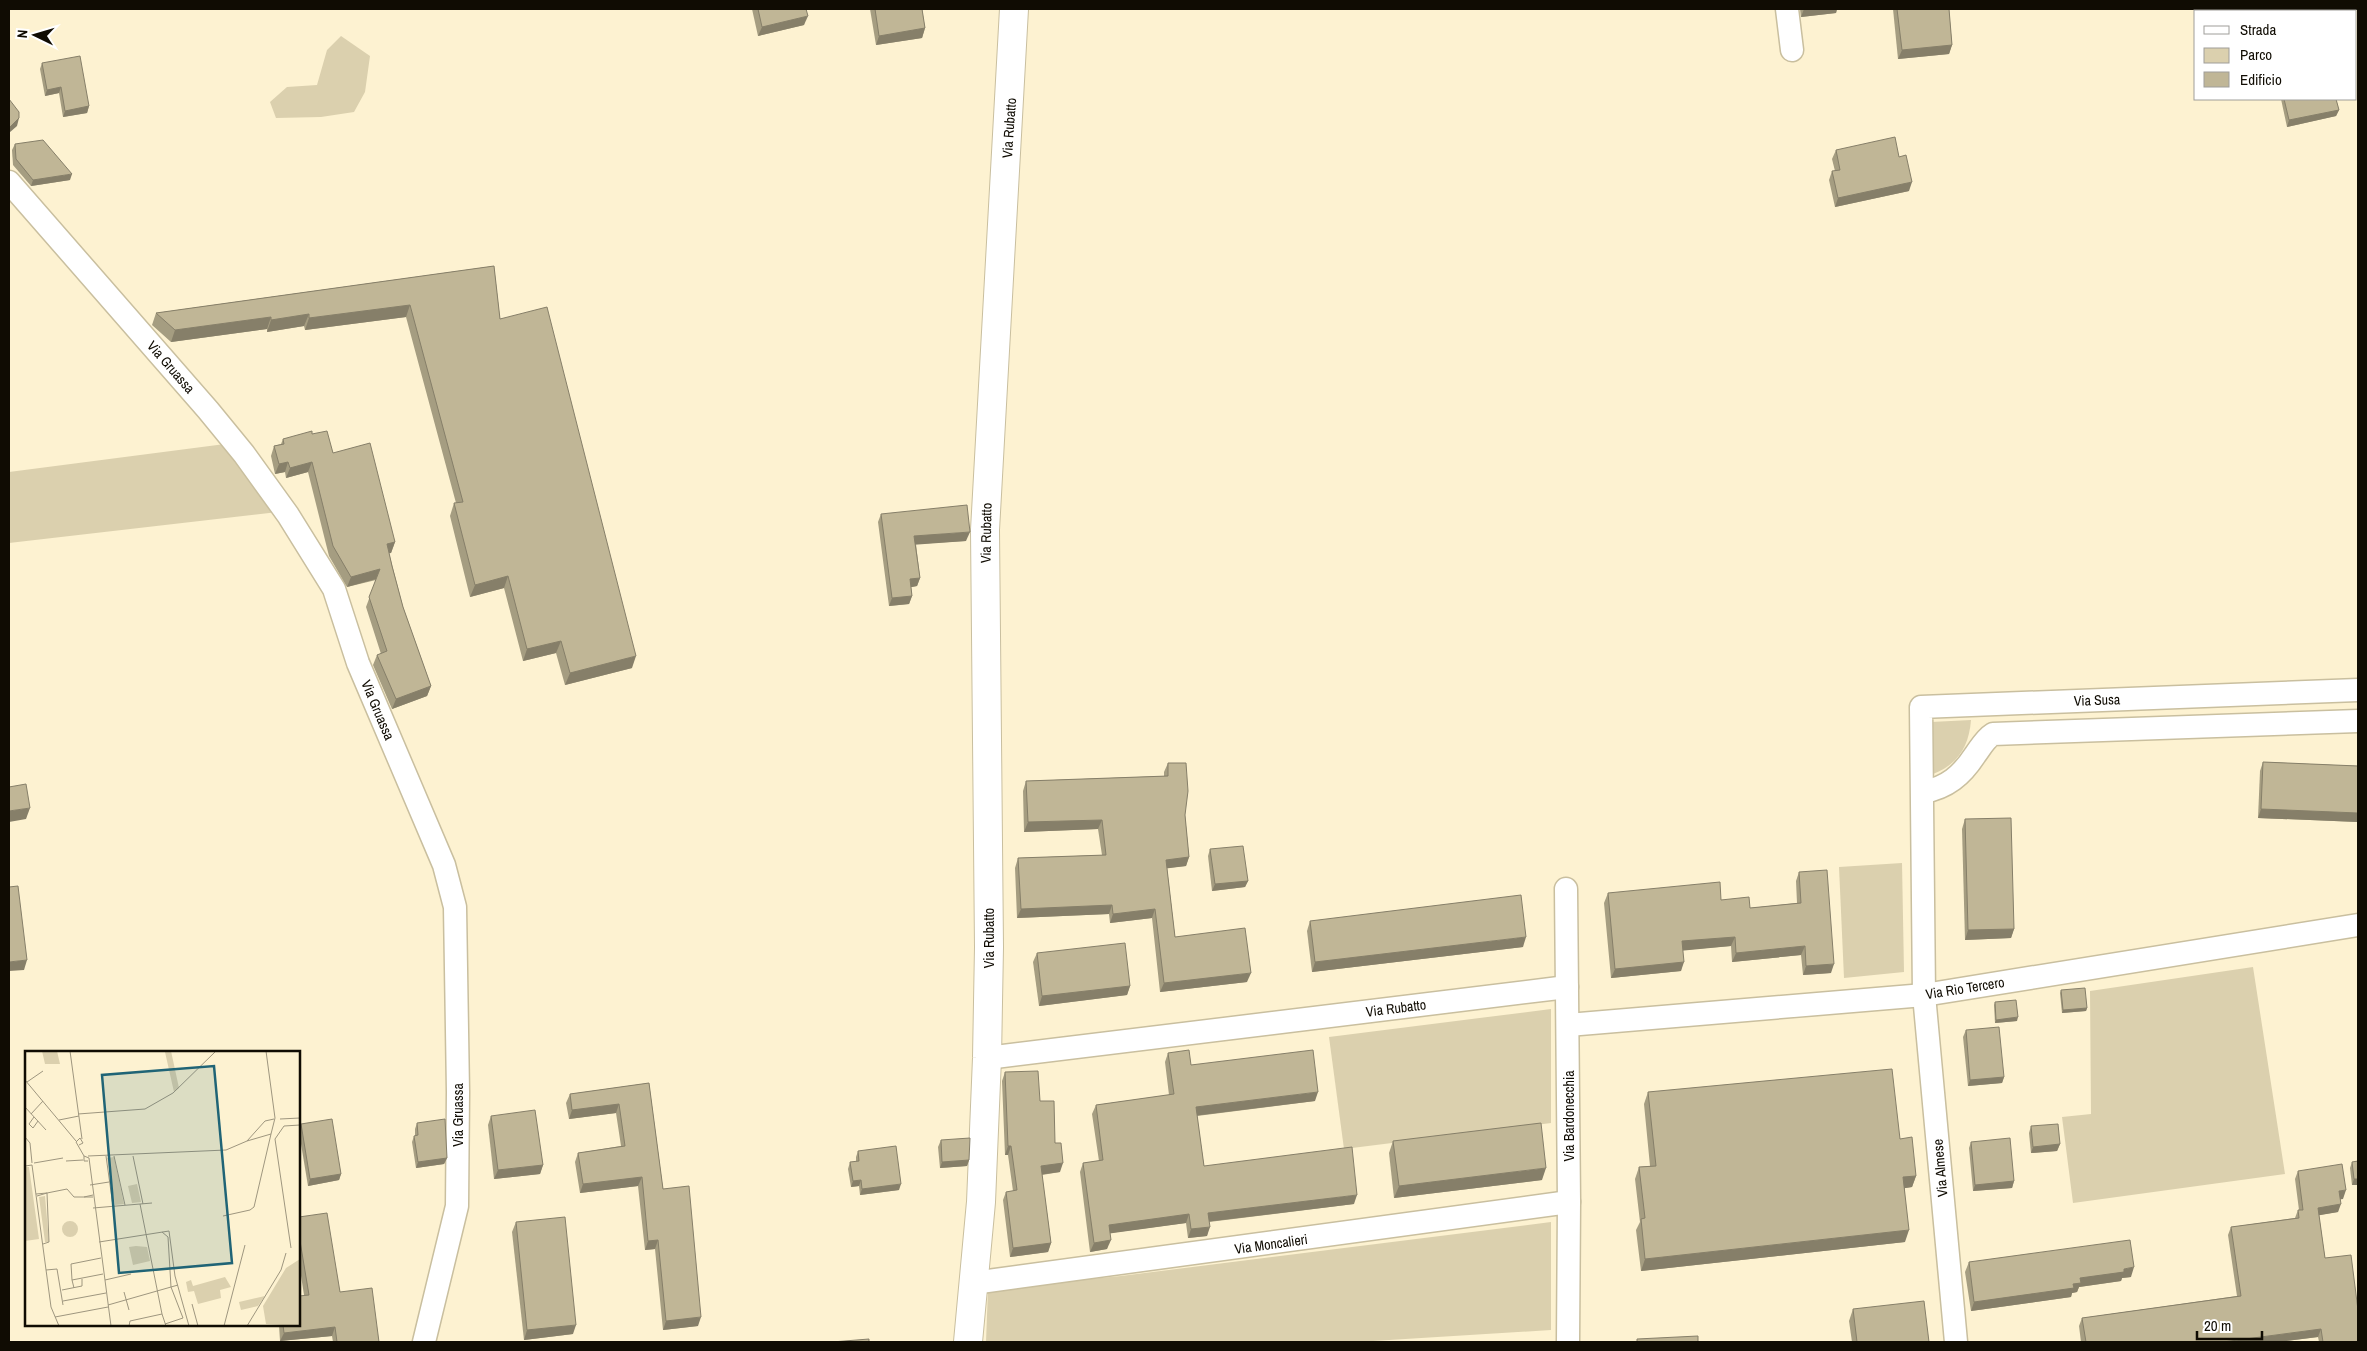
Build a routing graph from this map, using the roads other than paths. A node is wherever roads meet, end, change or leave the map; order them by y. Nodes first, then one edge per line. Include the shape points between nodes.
1 (1014, 9) edge
2 (1788, 9) edge
3 (1792, 50) dead end
4 (9, 182) edge
5 (2358, 690) edge
6 (2358, 721) edge
7 (1923, 792) junction
8 (1566, 889) dead end
9 (2358, 925) edge
10 (1567, 987) junction
11 (1924, 995) junction
12 (1568, 1025) junction
13 (987, 1058) junction
14 (1569, 1202) junction
15 (973, 1283) junction
16 (424, 1342) edge
17 (968, 1342) edge
18 (1568, 1342) edge
19 (1956, 1342) edge

1 - 13 street, Via Rubatto via 984,530 989,937
2 - 3 street
4 - 16 street, Via Gruassa via 208,410 288,515 334,589 358,663 444,864 454,907 457,1206
5 - 7 street, Via Susa via 1921,707
6 - 7 street via 1993,734 1959,777 1938,790
7 - 11 street, Via Susa
8 - 10 street, Via Bardonecchia
9 - 11 street, Via Rio Tercero
10 - 12 street, Via Bardonecchia
10 - 13 street, Via Rubatto
11 - 12 street, Via Rio Tercero
11 - 19 street, Via Almese
12 - 14 street, Via Bardonecchia
13 - 15 street, Via Rubatto via 981,1202
14 - 15 street, Via Moncalieri
14 - 18 street, Via Bardonecchia
15 - 17 street, Via Rubatto

